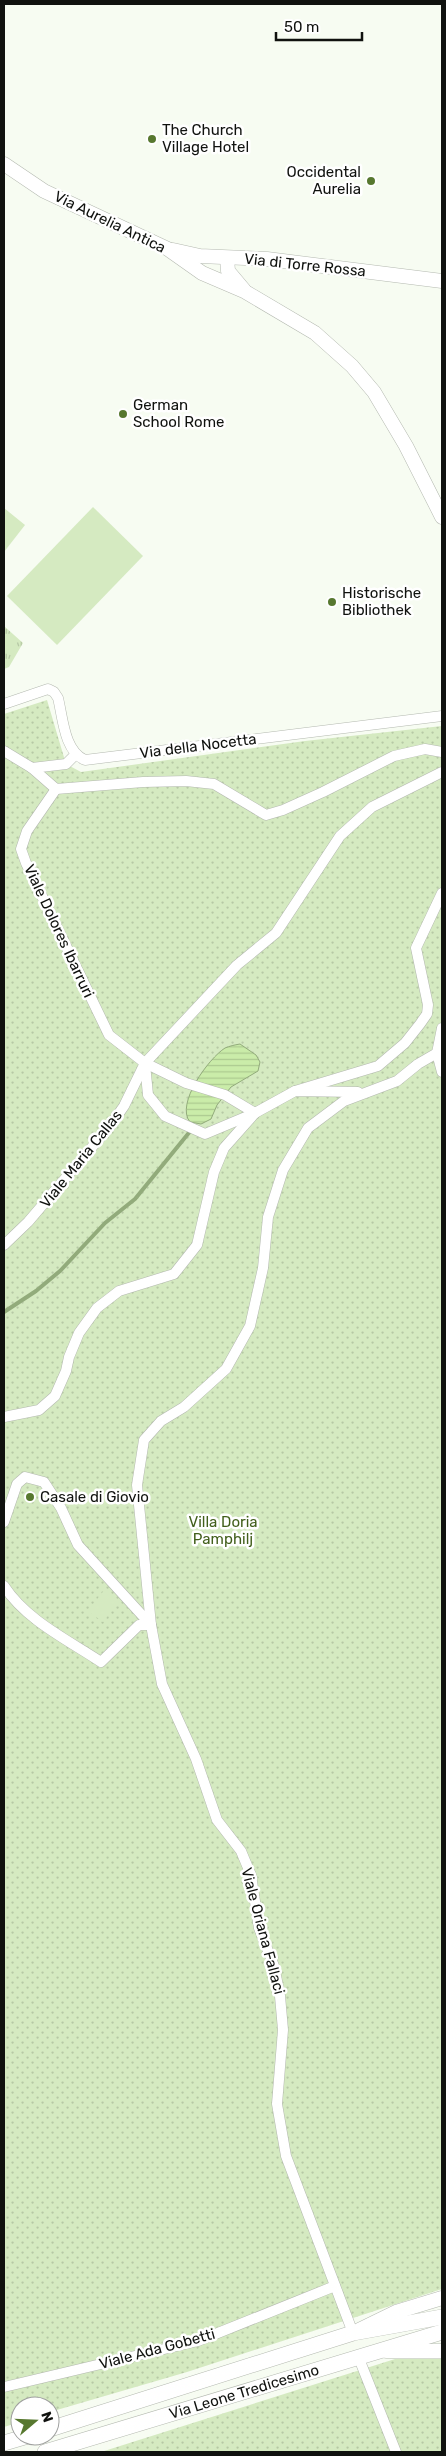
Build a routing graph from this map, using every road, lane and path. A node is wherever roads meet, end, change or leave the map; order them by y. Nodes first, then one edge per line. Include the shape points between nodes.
1 (4, 164) edge
2 (168, 249) junction
3 (227, 258) junction
4 (442, 281) edge
5 (244, 290) junction
6 (442, 518) edge
7 (4, 704) edge
8 (442, 716) edge
9 (4, 751) edge
10 (442, 752) edge
11 (75, 756) junction
12 (32, 768) junction
13 (442, 772) edge
14 (56, 789) junction
15 (442, 893) edge
16 (442, 1028) edge
17 (437, 1053) junction
18 (145, 1063) junction
19 (442, 1072) edge
20 (295, 1091) junction
21 (362, 1093) junction
22 (255, 1113) junction
23 (4, 1245) edge
24 (4, 1417) edge
25 (4, 1522) edge
26 (4, 1586) edge
27 (151, 1625) junction
28 (335, 2286) junction
29 (442, 2298) edge
30 (442, 2317) edge
31 (442, 2332) edge
32 (353, 2333) junction
33 (381, 2350) junction
34 (442, 2351) edge
35 (358, 2356) junction
36 (4, 2386) edge
37 (60, 2426) edge
38 (45, 2452) edge
39 (396, 2452) edge

1 - 2 main road, Via Aurelia Antica via 44,191
2 - 3 main road, Via di Torre Rossa
2 - 5 main road, Via Aurelia Antica via 202,273
3 - 4 main road, Via di Torre Rossa via 267,259
3 - 5 main road, Via Aurelia Antica via 228,271
5 - 6 main road, Via Aurelia Antica via 315,333 363,379 394,424
7 - 11 street via 48,689 54,692
8 - 11 street, Via della Nocetta via 85,760
9 - 12 street
10 - 14 street via 425,749 394,756 323,792 266,814 214,784 186,781
11 - 12 street via 66,764
12 - 14 street
13 - 18 street, Viale Maria Callas via 372,807 340,836 276,934 237,964
14 - 18 street, Viale Dolores Ibarruri via 26,831 22,849 26,863 109,1035
15 - 20 street via 416,948 428,1005 427,1014 420,1024 405,1043 378,1066
16 - 17 street
17 - 19 street
17 - 21 street via 397,1081
18 - 22 street, Viale Dolores Ibarruri via 186,1083 225,1096
18 - 22 street via 148,1095 166,1116 197,1131 204,1134
18 - 23 street, Viale Maria Callas via 124,1106 110,1126 28,1222
20 - 21 street
20 - 22 street
21 - 27 street, Viale Oriana Fallaci via 344,1101 308,1128 283,1170 268,1217 263,1268 250,1326 226,1369 184,1407 161,1421 144,1440 137,1484
22 - 24 street via 224,1148 214,1172 197,1245 174,1274 119,1291 97,1308 79,1333 55,1396 39,1410
25 - 27 street via 17,1484 25,1477 44,1482 61,1508 78,1545
26 - 27 street via 10,1596 37,1620 101,1662 139,1625
27 - 28 street, Viale Oriana Fallaci via 162,1684 196,1759 217,1820 241,1851 251,1875 259,1928 274,1966 283,2015 277,2104 280,2129 286,2156
28 - 32 street, Viale Oriana Fallaci
28 - 36 street, Viale Ada Gobetti via 198,2341
29 - 32 main road via 396,2312
30 - 32 main road, Via Leone Tredicesimo
31 - 33 main road, Via Leone Tredicesimo
32 - 37 main road, Via Leone Tredicesimo
33 - 34 main road
33 - 35 main road, Via Leone Tredicesimo
35 - 38 main road, Via Leone Tredicesimo
35 - 39 street

